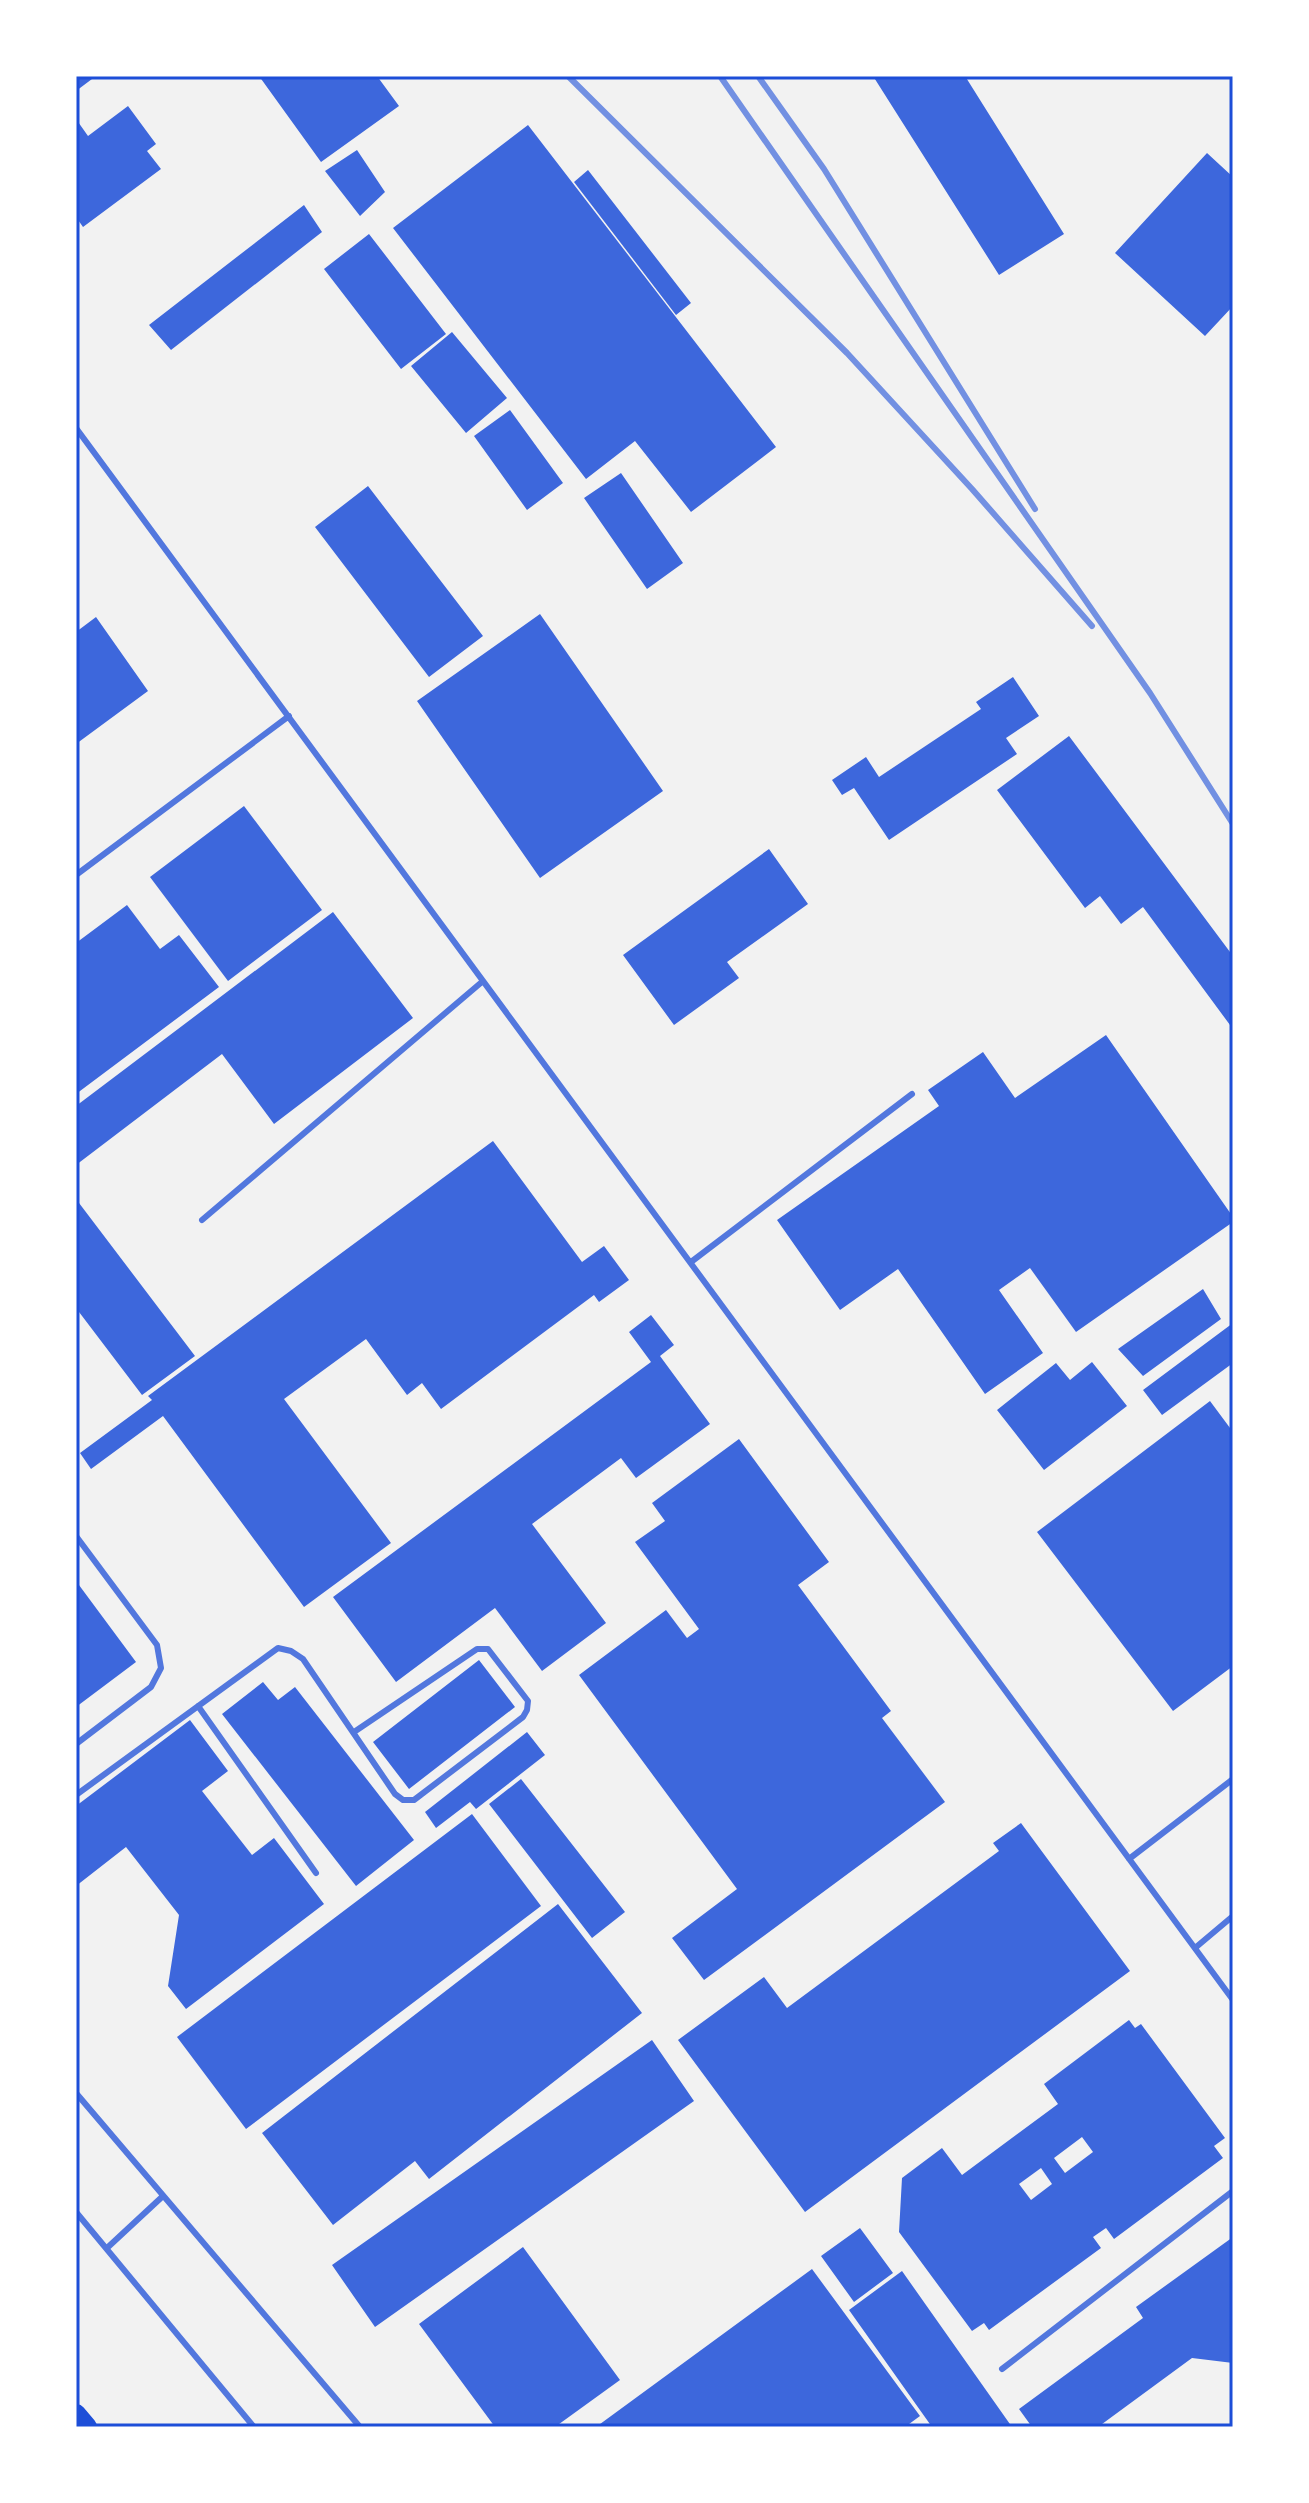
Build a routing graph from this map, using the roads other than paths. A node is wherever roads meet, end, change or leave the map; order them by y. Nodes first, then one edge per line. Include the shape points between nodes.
1 (76, 428) edge
2 (289, 716) junction
3 (76, 875) edge
4 (483, 981) junction
5 (912, 1094) dead end
6 (202, 1220) dead end
7 (691, 1262) junction
8 (76, 1536) edge
9 (198, 1706) junction
10 (354, 1732) junction
11 (76, 1744) edge
12 (1233, 1779) edge
13 (76, 1795) edge
14 (1129, 1859) junction
15 (316, 1873) dead end
16 (1233, 1916) edge
17 (1195, 1948) junction
18 (1233, 2000) edge
19 (76, 2093) edge
20 (1233, 2191) edge
21 (163, 2196) junction
22 (76, 2212) edge
23 (107, 2248) junction
24 (1002, 2369) dead end
25 (76, 2414) edge
26 (87, 2427) edge
27 (254, 2427) edge
28 (360, 2427) edge

1 - 2 lane
2 - 3 lane
2 - 4 lane
4 - 6 lane
4 - 7 lane
5 - 7 lane
7 - 14 lane
8 - 11 lane via 157,1645 161,1668 151,1687
9 - 10 lane via 278,1648 303,1659
9 - 13 lane
9 - 15 lane
10 - 10 lane via 395,1794 414,1800 523,1717 528,1701 488,1649 477,1649
12 - 14 lane
14 - 17 lane
16 - 17 lane
17 - 18 lane
19 - 21 lane
20 - 24 lane
21 - 23 lane
21 - 28 lane
22 - 23 lane
23 - 27 lane
25 - 26 main road

